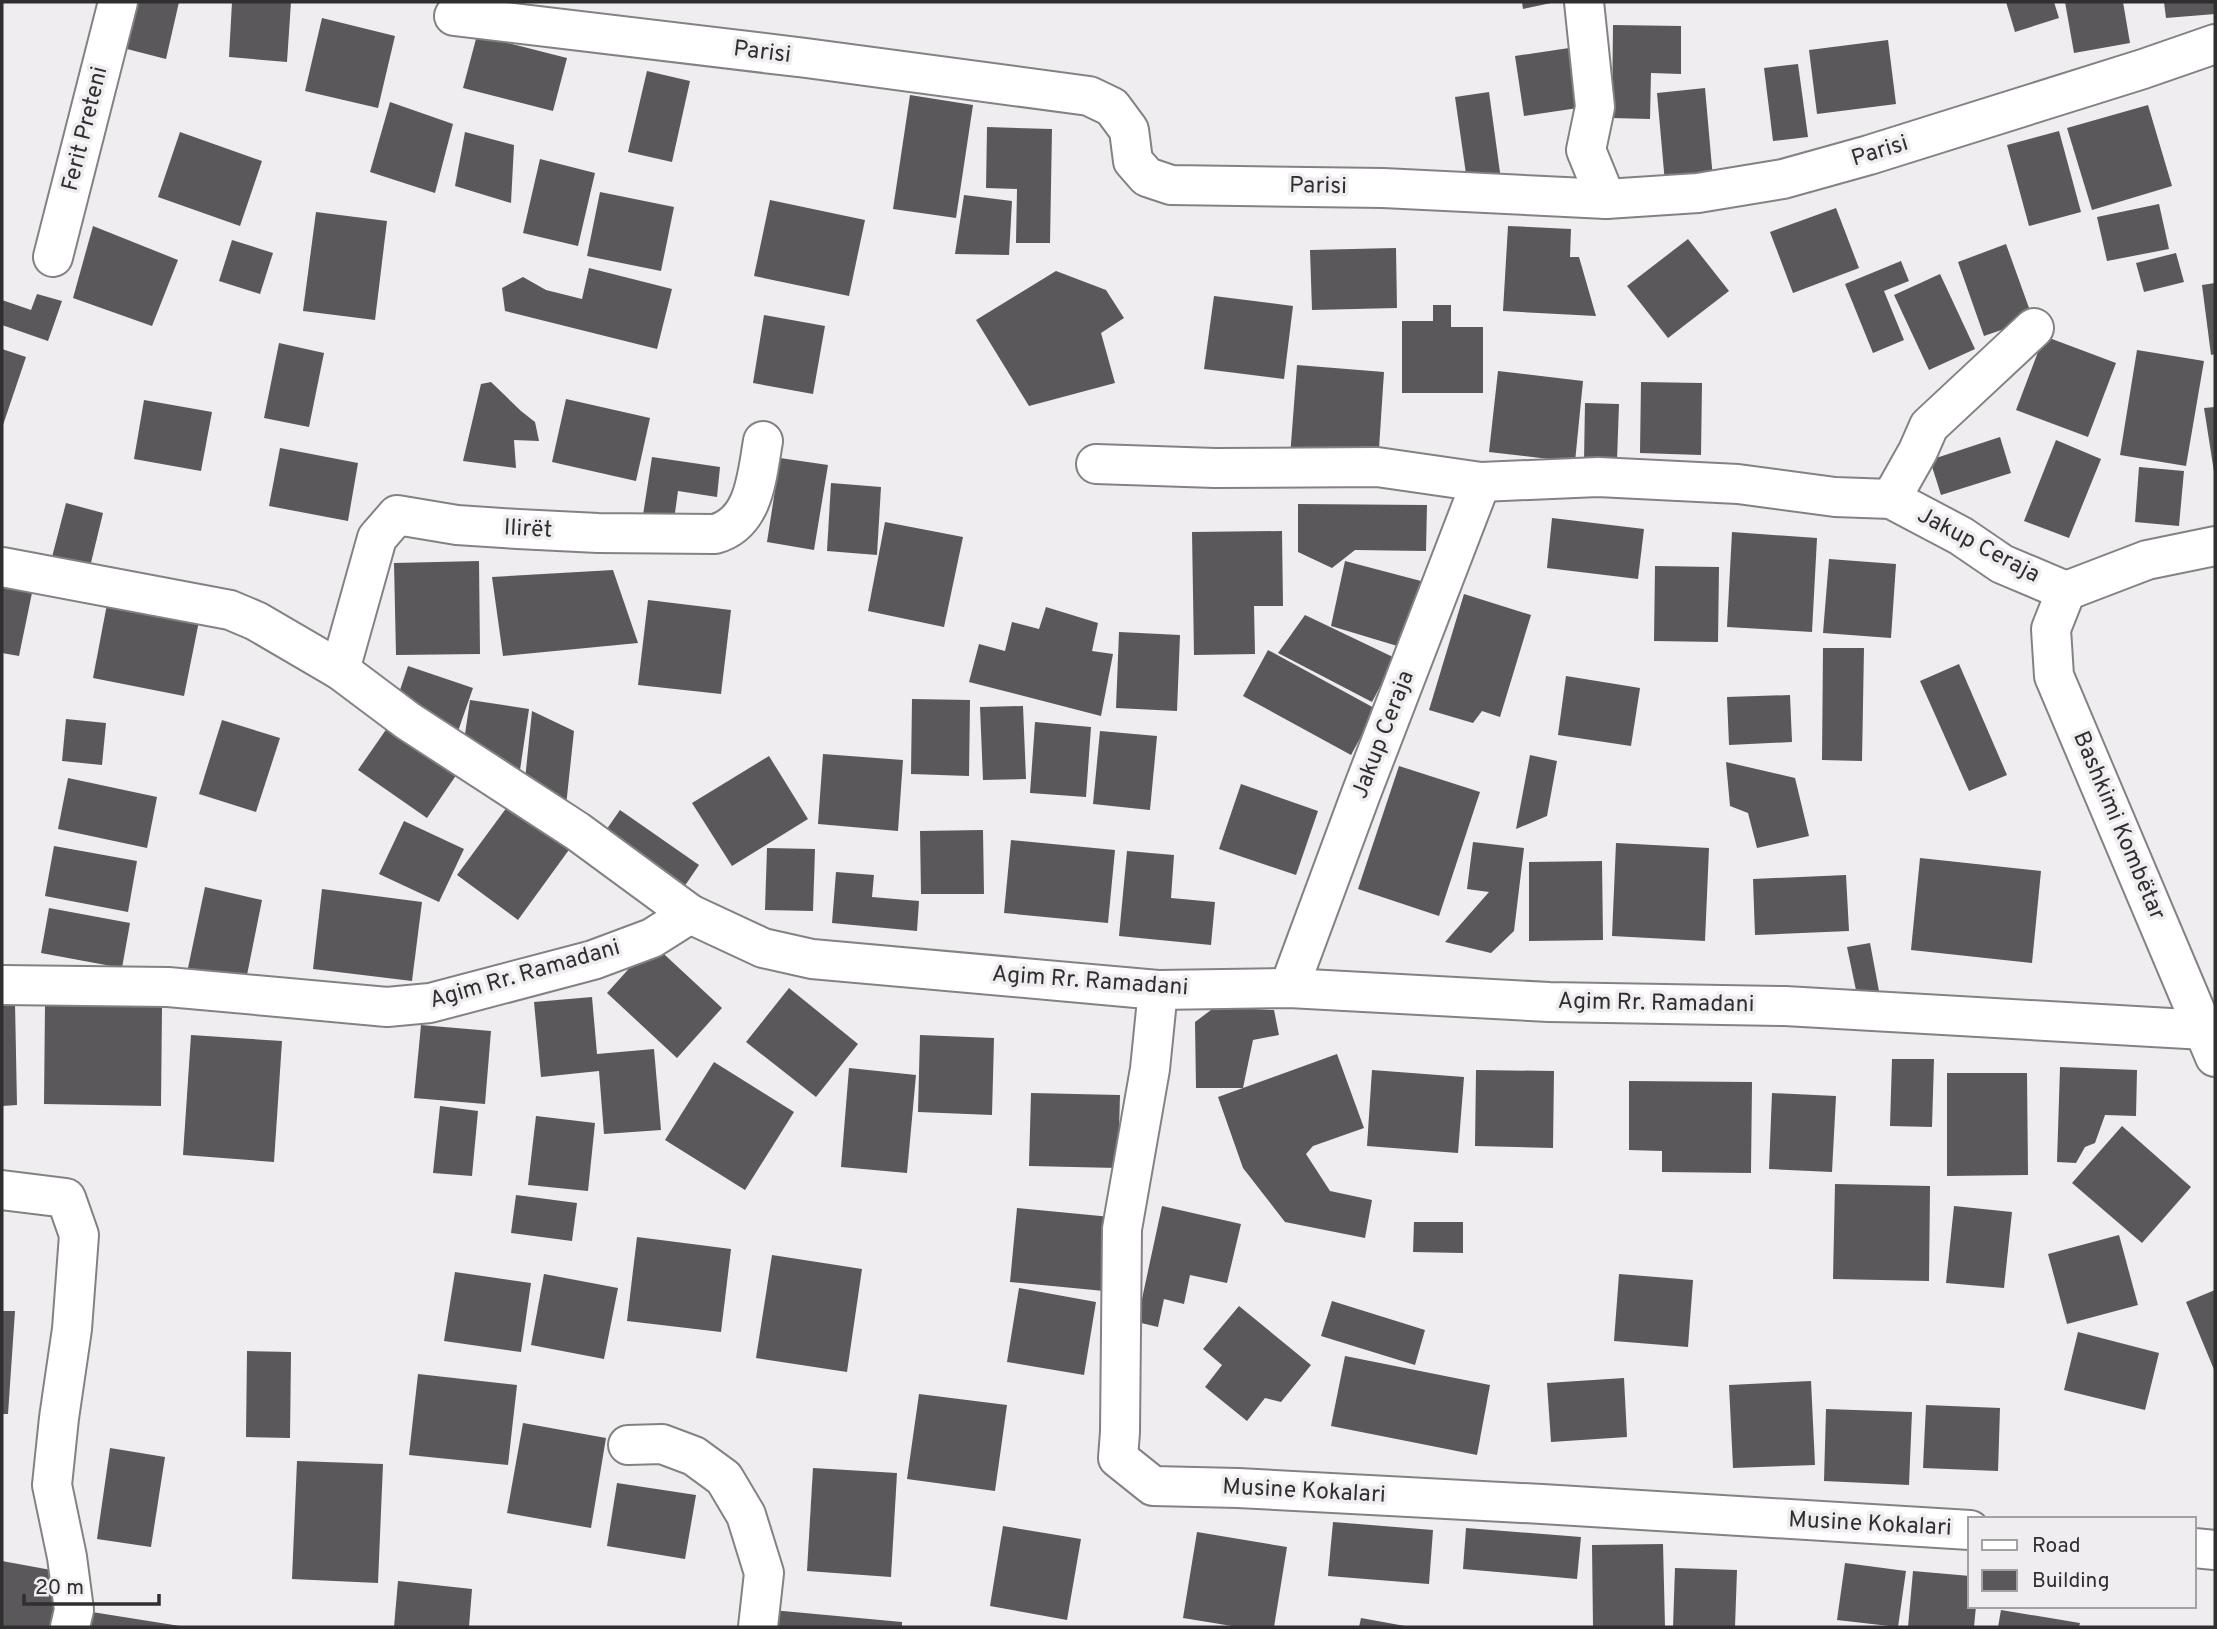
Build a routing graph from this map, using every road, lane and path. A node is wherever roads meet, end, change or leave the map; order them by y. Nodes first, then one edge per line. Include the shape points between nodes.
1 (118, 2) edge
2 (1584, 2) edge
3 (454, 16) dead end
4 (2215, 44) edge
5 (1606, 199) junction
6 (53, 257) dead end
7 (2034, 328) dead end
8 (763, 441) dead end
9 (1096, 464) dead end
10 (1481, 482) junction
11 (1891, 499) junction
12 (2215, 546) edge
13 (2, 566) edge
14 (2066, 591) junction
15 (340, 670) junction
16 (690, 914) junction
17 (2, 985) edge
18 (1289, 988) junction
19 (1158, 990) junction
20 (2210, 1044) edge
21 (2, 1191) edge
22 (628, 1446) dead end
23 (1968, 1530) edge
24 (2196, 1548) edge
25 (2215, 1550) edge
26 (70, 1627) edge
27 (758, 1627) edge

1 - 6 street, Ferit Preteni
2 - 5 street via 1595,107 1586,150
3 - 5 street, Parisi via 1089,96 1112,107 1129,130 1133,161 1147,177 1171,185 1383,188
4 - 5 street, Parisi via 1783,179 1698,194
7 - 11 street, Jakup Ceraja via 1929,426
8 - 15 street, Ilirët via 748,506 734,526 715,534 505,529 397,515 377,538
9 - 10 street, Jakup Ceraja via 1377,467
10 - 11 street, Jakup Ceraja via 1611,478 1738,484
10 - 18 street, Jakup Ceraja
11 - 14 street, Jakup Ceraja via 2002,564
12 - 14 street via 2147,560
13 - 15 street via 230,610
14 - 20 street, Bashkimi Kombëtar via 2051,629 2054,676
15 - 16 street via 408,722 577,831
16 - 17 street, Agim Rr. Ramadani via 652,938 593,960 430,1003 387,1007 168,986
16 - 19 street, Agim Rr. Ramadani via 762,948 812,959
18 - 19 street, Agim Rr. Ramadani
18 - 20 street, Agim Rr. Ramadani via 1549,1002 1785,1006
19 - 23 street, Musine Kokalari via 1150,1069 1122,1228 1118,1458 1153,1486
21 - 26 street via 66,1198 79,1235 52,1485 74,1610
22 - 27 street via 662,1444 694,1456 724,1478 746,1515 764,1573
24 - 25 street

